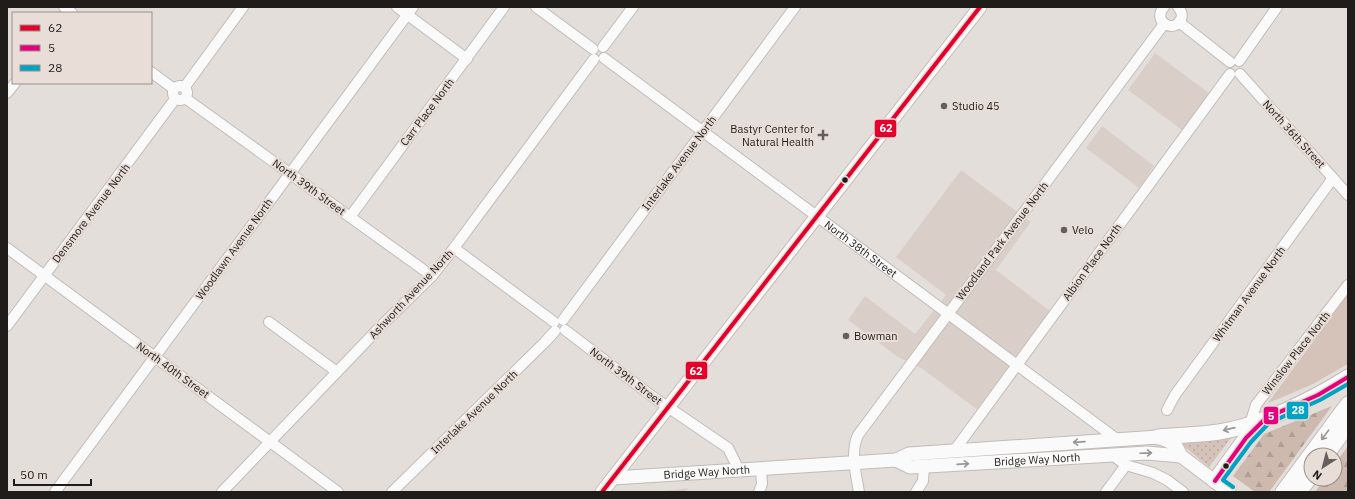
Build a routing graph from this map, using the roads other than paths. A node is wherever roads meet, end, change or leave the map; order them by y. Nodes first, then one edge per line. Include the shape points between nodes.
1 (243, 7) edge
2 (397, 7) edge
3 (504, 7) edge
4 (536, 7) edge
5 (633, 7) edge
6 (795, 7) edge
7 (980, 7) edge
8 (1178, 7) edge
9 (1277, 7) edge
10 (1161, 8) edge
11 (411, 11) edge
12 (1179, 22) junction
13 (1164, 24) junction
14 (597, 55) junction
15 (467, 59) junction
16 (1235, 62) junction
17 (152, 73) edge
18 (1235, 74) junction
19 (14, 84) edge
20 (7, 93) edge
21 (185, 93) junction
22 (174, 94) junction
23 (703, 131) junction
24 (290, 173) junction
25 (1333, 178) junction
26 (1348, 195) edge
27 (817, 216) junction
28 (350, 217) junction
29 (7, 248) edge
30 (454, 248) junction
31 (44, 275) junction
32 (432, 276) junction
33 (1348, 285) edge
34 (948, 314) junction
35 (269, 322) dead end
36 (7, 326) edge
37 (559, 326) junction
38 (154, 357) junction
39 (1017, 365) junction
40 (337, 372) junction
41 (1348, 377) edge
42 (1348, 404) edge
43 (668, 407) junction
44 (1167, 410) dead end
45 (1266, 418) junction
46 (1250, 424) junction
47 (1348, 425) edge
48 (1158, 437) junction
49 (1118, 440) junction
50 (271, 442) junction
51 (1332, 447) edge
52 (954, 451) junction
53 (1112, 455) junction
54 (1180, 456) junction
55 (896, 460) junction
56 (855, 463) junction
57 (1126, 465) junction
58 (924, 466) junction
59 (761, 469) junction
60 (739, 470) junction
61 (613, 478) junction
62 (1215, 481) junction
63 (55, 492) edge
64 (222, 492) edge
65 (338, 492) edge
66 (392, 492) edge
67 (602, 492) edge
68 (759, 492) edge
69 (859, 492) edge
70 (916, 492) edge
71 (1106, 492) edge
72 (1184, 492) edge
73 (1228, 492) edge
74 (1283, 492) edge

1 - 21 street
2 - 11 street
3 - 15 street, Carr Place North
4 - 14 street, North 38th Street
5 - 14 street via 603,47 606,53
6 - 23 street, Interlake Avenue North
7 - 27 main road
8 - 12 street via 1182,16
9 - 16 street
10 - 13 street via 1160,16
11 - 15 street
11 - 24 street, Woodlawn Avenue North
12 - 13 street via 1174,26
12 - 16 street
13 - 34 street, Woodland Park Avenue North
14 - 23 street, North 38th Street
14 - 30 street, Ashworth Avenue North
15 - 28 street, Carr Place North
16 - 18 street via 1228,64 1228,69
17 - 22 street
18 - 25 street, North 36th Street
18 - 39 street, Albion Place North
19 - 20 street
21 - 22 street via 178,86
21 - 24 street, North 39th Street
22 - 31 street, Densmore Avenue North
23 - 27 street, North 38th Street
23 - 37 street, Interlake Avenue North
24 - 28 street, North 39th Street
24 - 38 street, Woodlawn Avenue North
25 - 26 street, North 36th Street
25 - 44 street, Whitman Avenue North via 1175,395
27 - 34 street, North 38th Street
27 - 43 main road
28 - 32 street, North 39th Street
29 - 31 street, North 40th Street
30 - 32 street, Ashworth Avenue North
30 - 37 street, North 39th Street
31 - 36 street, Densmore Avenue North
31 - 38 street, North 40th Street
32 - 40 street, Ashworth Avenue North
33 - 46 street, Winslow Place North via 1256,405
34 - 39 street, North 38th Street
34 - 56 street, Woodland Park Avenue North via 858,435 854,452
35 - 40 street
37 - 43 street, North 39th Street
37 - 66 street, Interlake Avenue North
38 - 50 street, North 40th Street
38 - 63 street, Woodlawn Avenue North
39 - 49 street, North 38th Street
39 - 52 street, Albion Place North
40 - 50 street, Ashworth Avenue North
41 - 45 highway via 1318,395
42 -> 74 highway
43 - 60 street, North 39th Street via 728,448
43 - 61 main road
45 - 46 highway
45 - 62 highway via 1246,438
46 -> 48 highway via 1219,432
47 - 51 highway
48 - 49 main road, Bridge Way North
48 - 54 main road via 1176,446
49 -> 52 main road, Bridge Way North
50 - 64 street, Ashworth Avenue North
50 - 65 street, North 40th Street
52 - 55 main road, Bridge Way North via 909,454
53 -> 54 main road, Bridge Way North via 1156,453
53 - 57 street
58 -> 53 main road, Bridge Way North
54 - 62 main road
55 - 56 main road, Bridge Way North
55 - 58 main road, Bridge Way North via 910,467
56 - 59 main road, Bridge Way North
56 - 69 street
57 - 71 street
57 - 72 street via 1153,473
58 - 70 street via 923,481
59 - 60 main road, Bridge Way North
59 - 68 street via 762,484
60 - 61 main road, Bridge Way North
61 - 67 main road
62 - 73 main road

